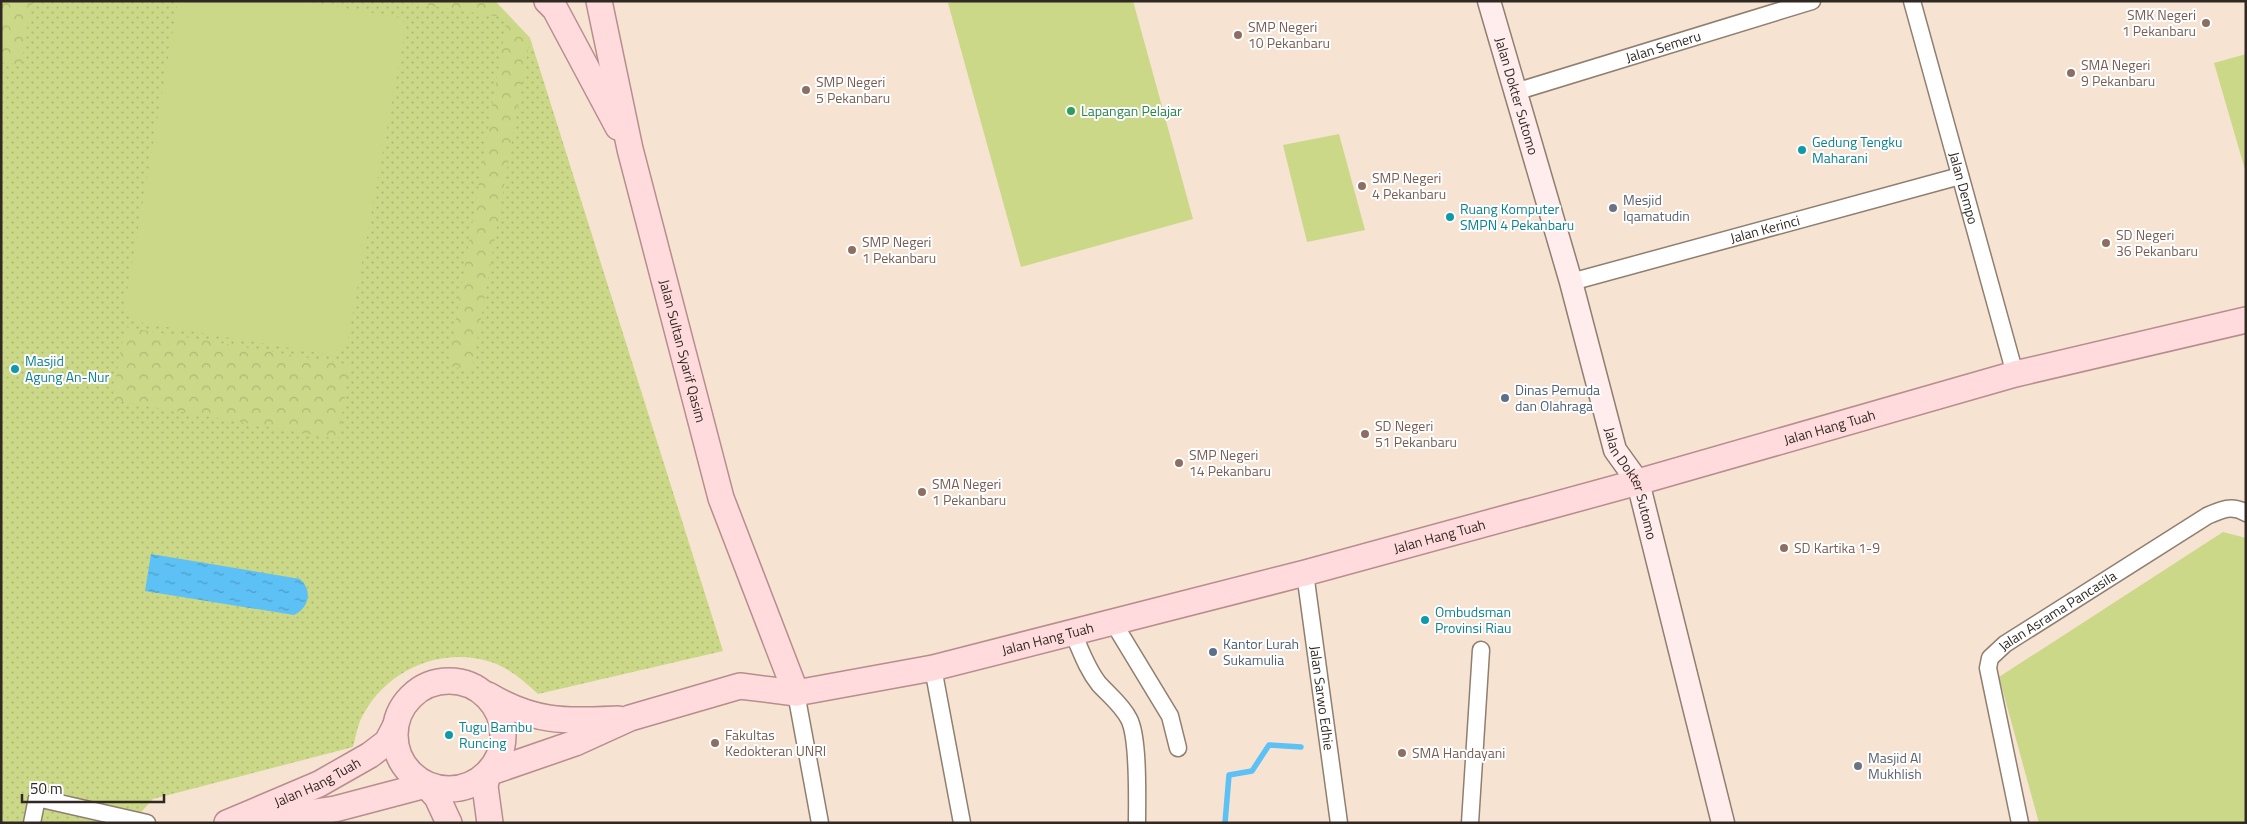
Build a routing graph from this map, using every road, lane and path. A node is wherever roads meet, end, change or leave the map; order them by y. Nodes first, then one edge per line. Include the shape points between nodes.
1 (547, 1) edge
2 (599, 1) edge
3 (1489, 1) edge
4 (1812, 1) edge
5 (1912, 1) edge
6 (1515, 92) junction
7 (630, 149) junction
8 (1960, 176) junction
9 (1570, 282) junction
10 (2246, 320) edge
11 (2015, 374) junction
12 (1638, 482) junction
13 (2246, 513) edge
14 (1305, 573) junction
15 (1113, 622) junction
16 (1073, 633) junction
17 (1481, 650) dead end
18 (933, 668) junction
19 (484, 693) junction
20 (796, 693) junction
21 (630, 718) junction
22 (395, 727) junction
23 (1178, 748) dead end
24 (488, 773) junction
25 (426, 785) junction
26 (2018, 822) edge
27 (32, 823) edge
28 (147, 823) edge
29 (227, 823) edge
30 (240, 823) edge
31 (449, 823) edge
32 (490, 823) edge
33 (820, 823) edge
34 (962, 823) edge
35 (1137, 823) edge
36 (1339, 823) edge
37 (1470, 823) edge
38 (1723, 823) edge

1 - 7 main road via 555,9
2 - 7 main road, Jalan Sultan Syarif Qasim
3 - 6 main road, Jalan Dokter Sutomo
4 - 6 street, Jalan Semeru
5 - 8 street, Jalan Dempo
6 - 9 main road, Jalan Dokter Sutomo
7 - 20 main road, Jalan Sultan Syarif Qasim via 721,498
8 - 9 street, Jalan Kerinci
8 - 11 street, Jalan Dempo
9 - 12 main road, Jalan Dokter Sutomo via 1614,450
10 - 11 main road, Jalan Hang Tuah
11 - 12 main road, Jalan Hang Tuah
12 - 14 main road, Jalan Hang Tuah
12 - 38 main road, Jalan Dokter Sutomo
13 - 26 street, Jalan Asrama Pancasila via 2238,507 2206,516 2005,644 1990,658 1988,668
14 - 15 main road, Jalan Hang Tuah
14 - 36 street, Jalan Sarwo Edhie
15 - 16 main road, Jalan Hang Tuah
15 - 23 street via 1170,716
16 - 18 main road, Jalan Hang Tuah
16 - 35 street via 1086,665 1130,720
17 - 37 street
18 - 20 main road, Jalan Hang Tuah
18 - 34 street
19 - 21 main road, Jalan Hang Tuah via 530,716 564,721
19 - 22 main road via 451,681 428,685 408,699
19 - 24 main road via 498,712 504,735 498,758
20 - 21 main road, Jalan Hang Tuah via 740,686
20 - 33 street
21 - 24 main road, Jalan Hang Tuah via 574,743
22 - 25 main road via 397,751 404,766
22 - 29 main road, Jalan Hang Tuah via 387,742 363,759 319,784
24 - 25 main road via 462,788 445,790
24 - 32 main road via 485,800
25 - 30 main road, Jalan Hang Tuah via 335,809
25 - 31 main road via 437,797
27 - 28 street via 37,798

